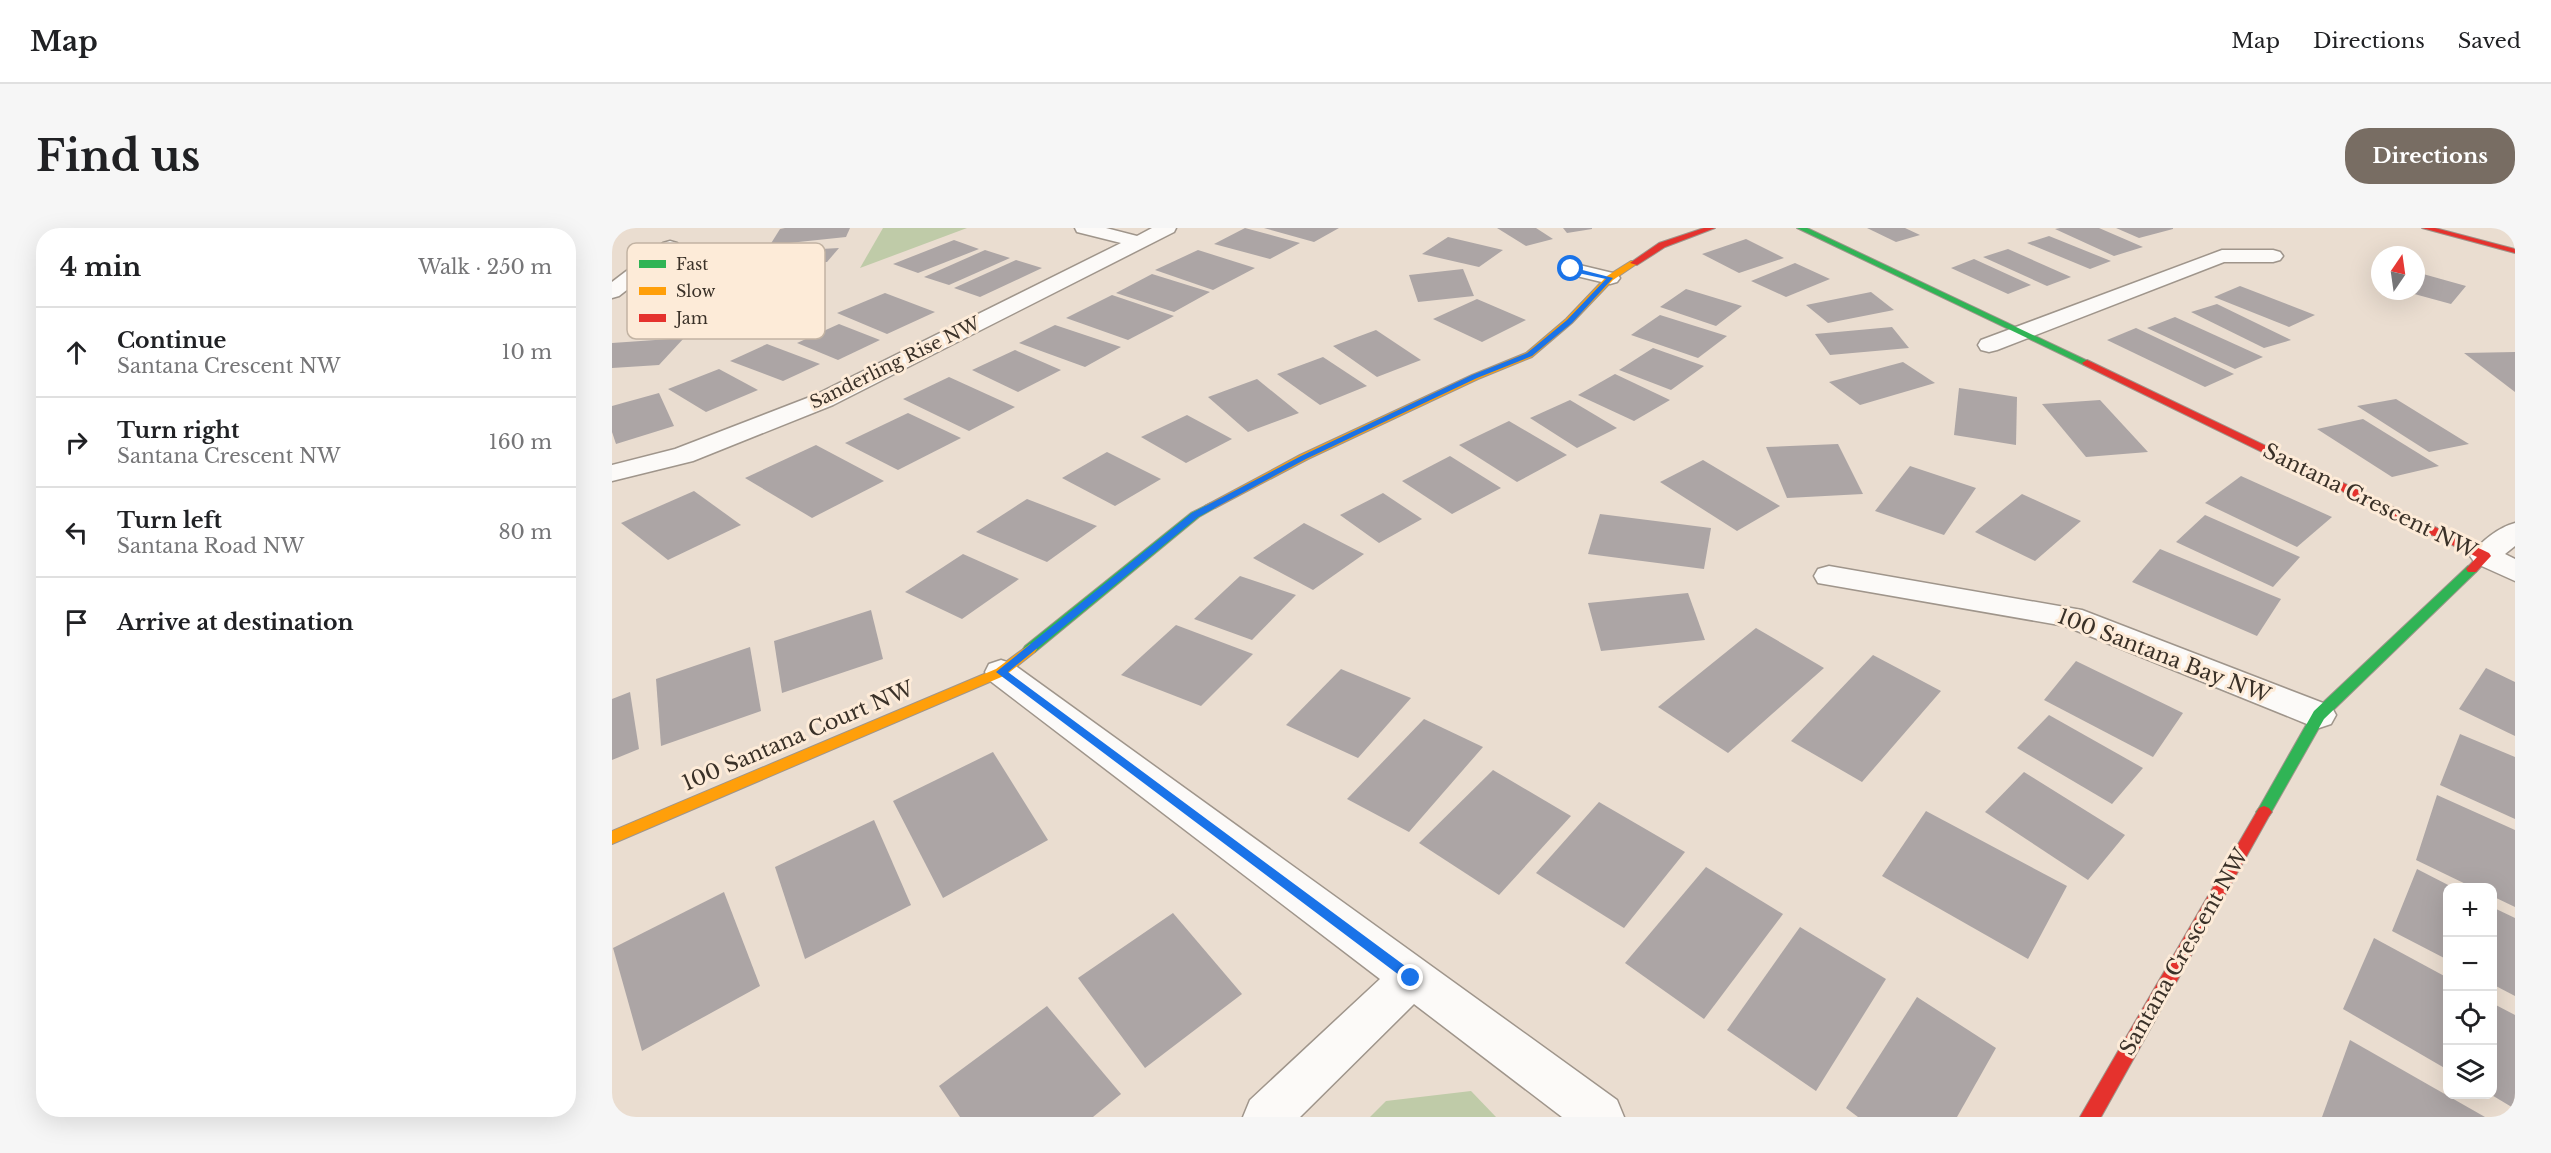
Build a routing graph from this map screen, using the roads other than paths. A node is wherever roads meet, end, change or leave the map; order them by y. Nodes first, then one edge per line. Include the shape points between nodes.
1 (1084, 228) edge
2 (1167, 228) edge
3 (1711, 228) edge
4 (1801, 228) edge
5 (2426, 228) edge
6 (1138, 242) junction
7 (2515, 250) edge
8 (2273, 256) dead end
9 (1571, 269) dead end
10 (1610, 278) junction
11 (627, 280) edge
12 (612, 292) edge
13 (2021, 331) junction
14 (1989, 345) dead end
15 (612, 473) edge
16 (2515, 532) edge
17 (2485, 556) junction
18 (2515, 571) edge
19 (1829, 576) dead end
20 (1001, 672) junction
21 (2319, 716) junction
22 (612, 838) edge
23 (1411, 978) junction
24 (1267, 1117) edge
25 (1600, 1117) edge
26 (2090, 1117) edge

1 - 6 street
2 - 6 street, Sanderling Rise NW
3 - 10 street via 1662,245
4 - 13 street, Santana Crescent NW
5 - 7 street
6 - 15 street, Sanderling Rise NW via 824,400 684,455
8 - 13 street via 2222,256
9 - 10 street
10 - 20 street via 1529,355 1304,457 1195,515
11 - 12 street
13 - 14 street
13 - 17 street, Santana Crescent NW
16 - 17 street
17 - 18 street
17 - 21 street, Santana Crescent NW
19 - 21 street, 100 Santana Bay NW via 2071,617
20 - 22 street, 100 Santana Court NW
20 - 23 street
21 - 26 street, Santana Crescent NW
23 - 24 street
23 - 25 street

